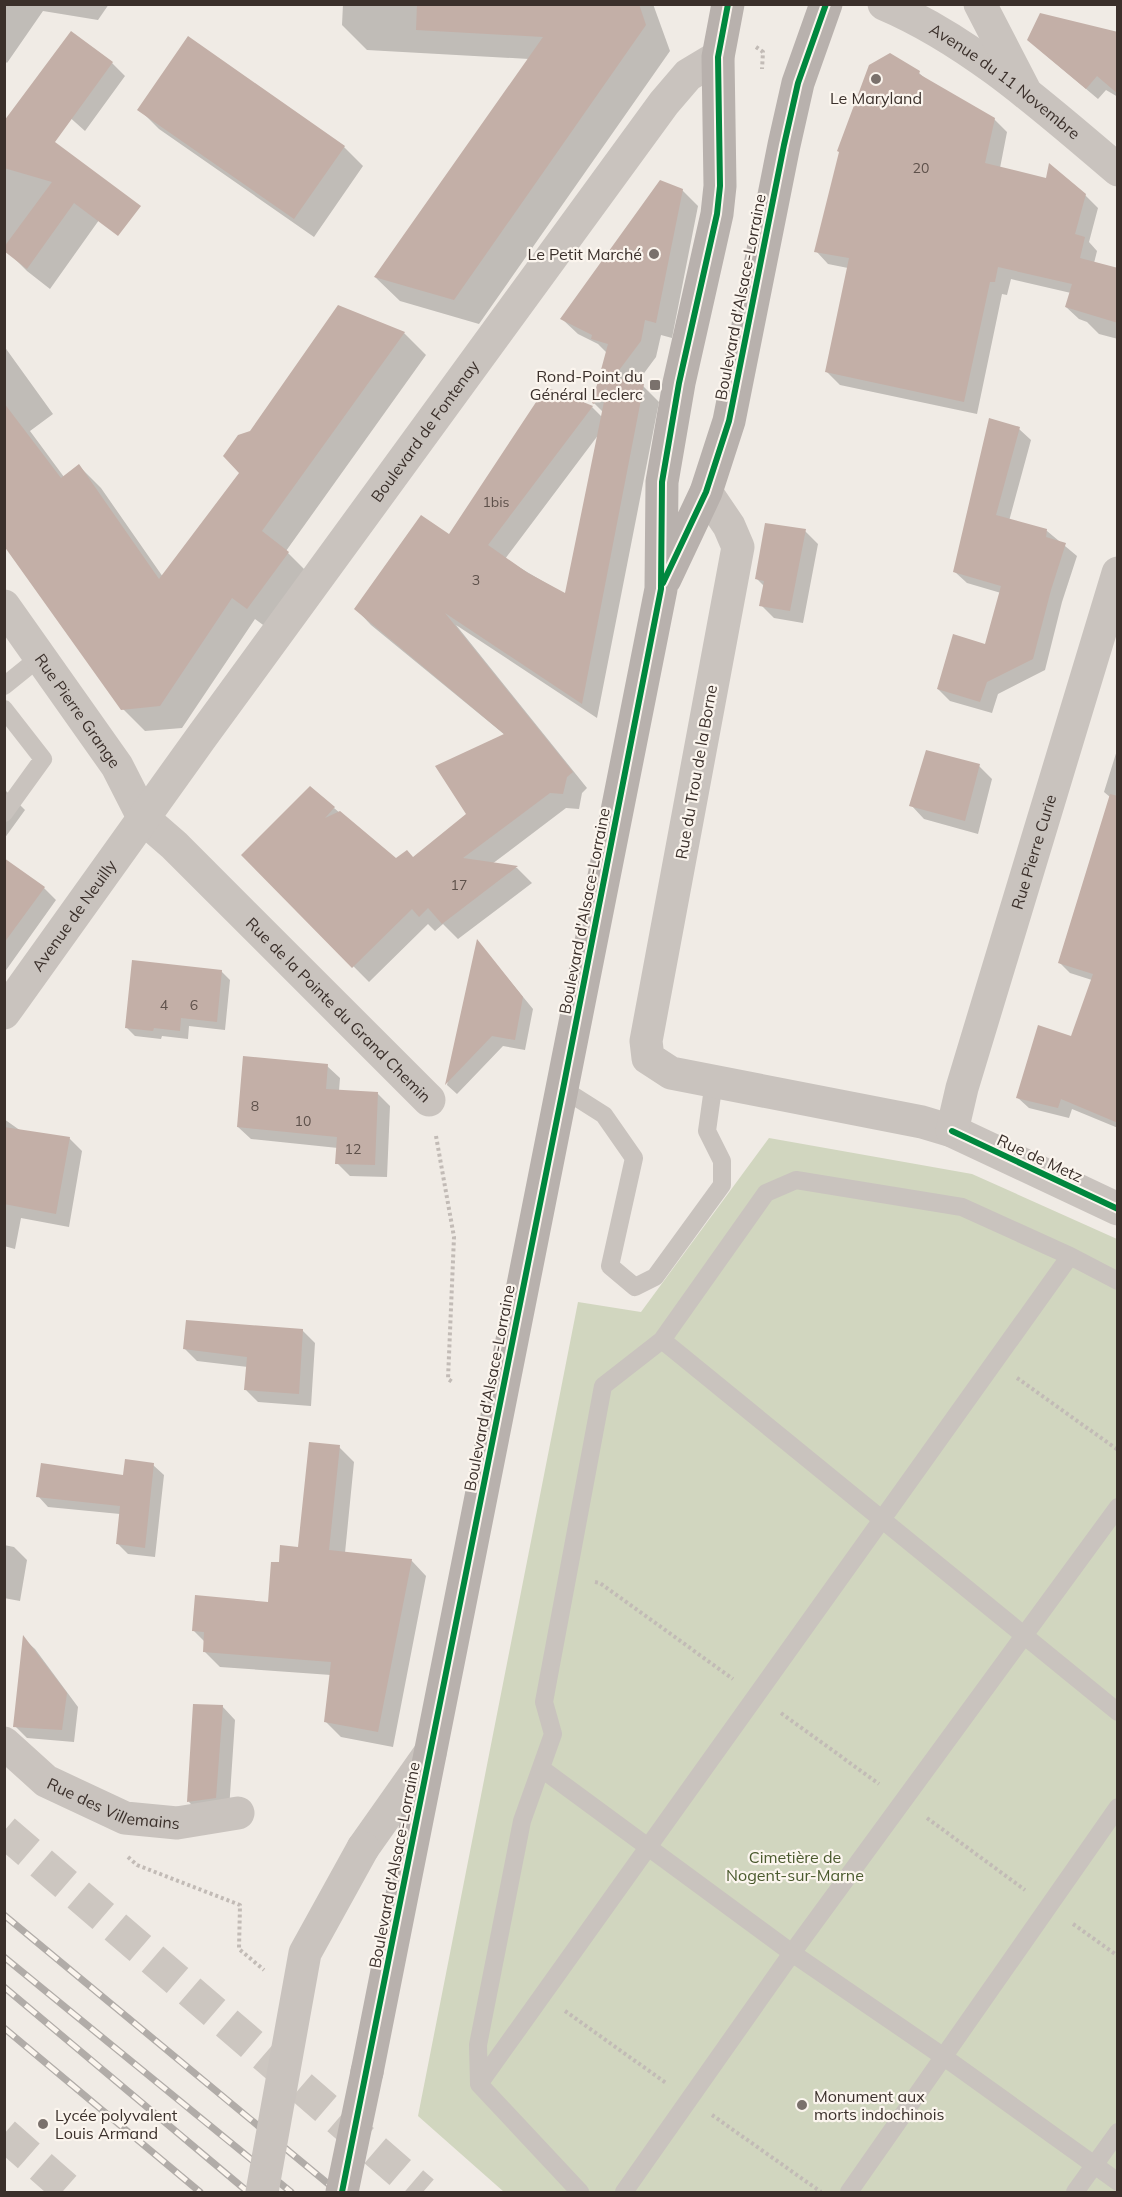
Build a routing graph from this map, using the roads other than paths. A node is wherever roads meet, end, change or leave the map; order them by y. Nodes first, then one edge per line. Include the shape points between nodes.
1 (728, 4) edge
2 (826, 4) edge
3 (884, 4) edge
4 (980, 4) edge
5 (718, 57) junction
6 (1027, 93) junction
7 (1118, 170) edge
8 (706, 492) junction
9 (1118, 573) edge
10 (661, 589) junction
11 (4, 606) edge
12 (40, 657) junction
13 (4, 686) edge
14 (4, 709) edge
15 (4, 813) edge
16 (144, 819) junction
17 (4, 1013) edge
18 (648, 1058) joint
19 (714, 1082) junction
20 (563, 1089) junction
21 (429, 1100) road end
22 (952, 1131) junction
23 (1118, 1209) edge
24 (1070, 1256) junction
25 (1118, 1281) edge
26 (662, 1340) junction
27 (1118, 1508) edge
28 (882, 1519) junction
29 (1025, 1636) junction
30 (1118, 1712) edge
31 (4, 1743) edge
32 (430, 1753) junction
33 (542, 1769) junction
34 (1118, 1807) edge
35 (238, 1813) dead end
36 (648, 1847) junction
37 (792, 1953) junction
38 (944, 2057) junction
39 (479, 2084) junction
40 (1118, 2132) edge
41 (1094, 2165) junction
42 (1118, 2182) edge
43 (262, 2193) edge
44 (342, 2193) edge
45 (580, 2193) edge
46 (624, 2193) edge
47 (849, 2193) edge
48 (1075, 2193) edge

1 - 5 main road, Boulevard d'Alsace-Lorraine
2 - 8 main road, Boulevard d'Alsace-Lorraine via 798,83 729,421
3 - 6 street, Avenue du 11 Novembre via 938,31
4 - 6 street
5 - 10 main road, Boulevard d'Alsace-Lorraine via 720,186 662,482
5 - 16 street, Boulevard de Fontenay via 688,75 664,103
6 - 7 street, Avenue du 11 Novembre
8 - 10 main road, Boulevard d'Alsace-Lorraine
8 - 18 street, Rue du Trou de la Borne via 738,547 646,1041
9 - 22 street, Rue Pierre Curie
10 - 20 main road, Boulevard d'Alsace-Lorraine
11 - 12 street, Rue Pierre Grange
12 - 13 lane
12 - 16 street, Rue Pierre Grange via 117,766
14 - 15 lane via 43,759
16 - 17 street, Avenue de Neuilly
16 - 21 street, Rue de la Pointe du Grand Chemin
18 - 19 street, Rue de Metz via 671,1073
19 - 20 lane via 707,1131 722,1161 722,1185 655,1277 635,1287 610,1266 634,1158 604,1115
19 - 22 street, Rue de Metz
20 - 32 main road, Boulevard d'Alsace-Lorraine
22 - 23 street, Rue de Metz
24 - 25 lane
24 - 26 lane via 962,1207 796,1180 766,1193
24 - 28 lane
26 - 28 lane
26 - 33 lane via 603,1386 544,1702 553,1734
27 - 29 lane
28 - 29 lane
28 - 36 lane
29 - 30 lane
29 - 37 lane
31 - 35 street, Rue des Villemains via 46,1781 125,1818 177,1823
32 - 43 street, bridge via 363,1848 305,1953
32 - 44 main road, Boulevard d'Alsace-Lorraine, bridge
33 - 36 lane
33 - 39 lane via 519,1832 478,2045
34 - 38 lane
36 - 37 lane
36 - 39 lane
37 - 38 lane
37 - 46 lane
38 - 41 lane
38 - 47 lane
39 - 45 lane
40 - 41 lane
41 - 42 lane
41 - 48 lane

